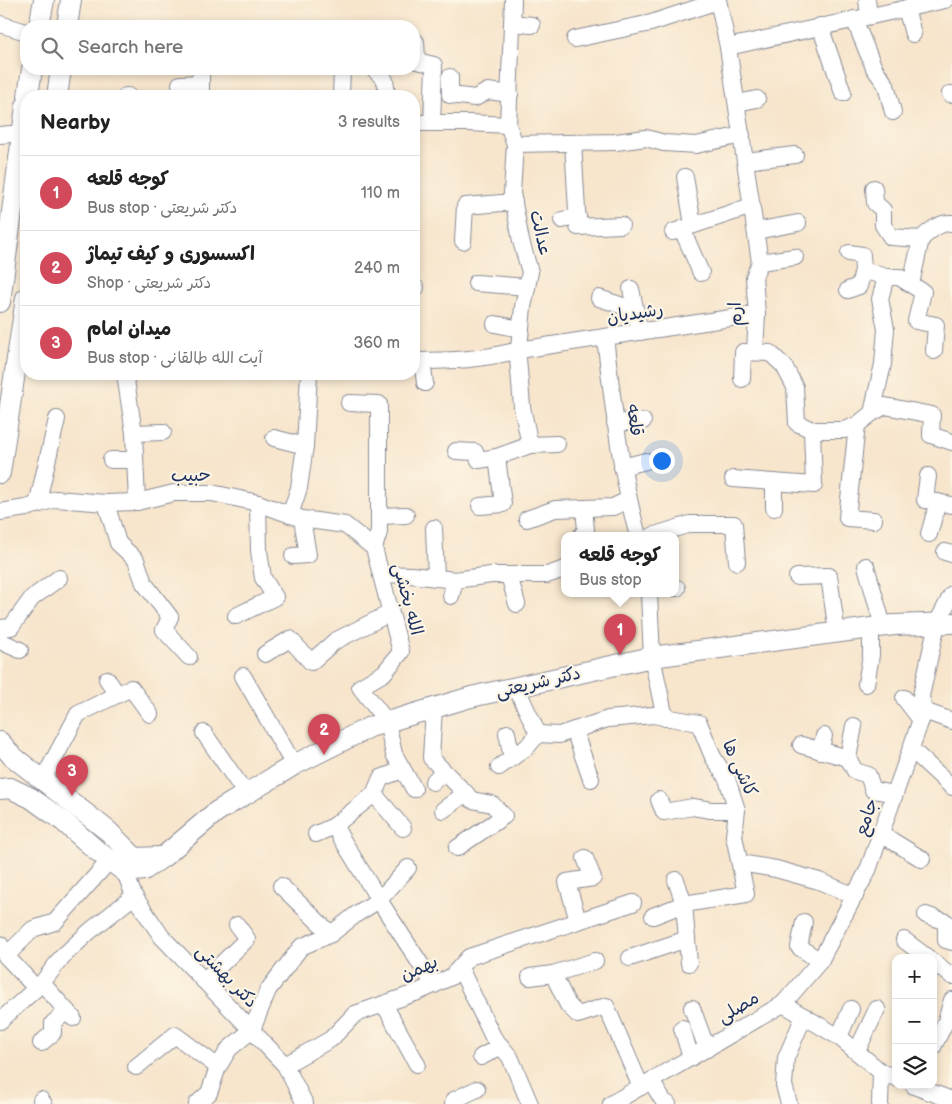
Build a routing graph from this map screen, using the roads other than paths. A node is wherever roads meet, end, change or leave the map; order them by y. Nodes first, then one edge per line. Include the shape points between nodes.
1 (44, 0) edge
2 (71, 0) edge
3 (514, 0) edge
4 (945, 0) edge
5 (718, 1) edge
6 (915, 4) edge
7 (863, 12) edge
8 (40, 20) edge
9 (68, 20) edge
10 (512, 23) junction
11 (0, 24) edge
12 (532, 24) dead end
13 (820, 26) junction
14 (20, 30) edge
15 (913, 34) dead end
16 (576, 39) dead end
17 (728, 47) junction
18 (420, 62) edge
19 (31, 75) edge
20 (60, 75) edge
21 (342, 75) edge
22 (380, 75) edge
23 (450, 77) dead end
24 (201, 83) edge
25 (180, 84) dead end
26 (29, 90) edge
27 (57, 90) edge
28 (341, 90) edge
29 (386, 90) edge
30 (843, 93) dead end
31 (510, 94) junction
32 (757, 99) dead end
33 (737, 103) junction
34 (893, 112) dead end
35 (420, 123) edge
36 (432, 123) junction
37 (508, 125) junction
38 (20, 132) edge
39 (0, 135) edge
40 (742, 135) junction
41 (573, 143) junction
42 (514, 144) junction
43 (20, 155) edge
44 (794, 155) dead end
45 (745, 161) junction
46 (685, 177) dead end
47 (874, 188) dead end
48 (514, 202) junction
49 (752, 206) junction
50 (798, 223) dead end
51 (952, 223) edge
52 (620, 225) dead end
53 (682, 229) junction
54 (756, 231) junction
55 (921, 239) junction
56 (463, 241) dead end
57 (4, 246) edge
58 (849, 253) dead end
59 (795, 257) dead end
60 (760, 262) junction
61 (863, 270) junction
62 (701, 273) dead end
63 (886, 277) junction
64 (476, 283) dead end
65 (910, 284) junction
66 (527, 287) junction
67 (631, 289) dead end
68 (848, 290) dead end
69 (599, 298) dead end
70 (0, 302) edge
71 (635, 310) junction
72 (757, 314) junction
73 (495, 324) dead end
74 (521, 329) junction
75 (640, 332) junction
76 (604, 338) junction
77 (20, 350) edge
78 (519, 350) junction
79 (934, 351) dead end
80 (755, 352) junction
81 (420, 361) edge
82 (420, 367) edge
83 (742, 379) dead end
84 (126, 380) edge
85 (309, 380) edge
86 (425, 383) dead end
87 (349, 403) dead end
88 (872, 413) junction
89 (57, 419) dead end
90 (643, 421) dead end
91 (615, 422) junction
92 (797, 425) junction
93 (857, 425) junction
94 (163, 432) dead end
95 (134, 433) junction
96 (274, 438) dead end
97 (952, 442) edge
98 (557, 444) dead end
99 (530, 445) junction
100 (305, 446) junction
101 (456, 451) dead end
102 (497, 457) junction
103 (111, 460) dead end
104 (135, 460) junction
105 (646, 461) dead end
106 (622, 467) junction
107 (0, 473) edge
108 (928, 476) dead end
109 (733, 479) dead end
110 (774, 482) junction
111 (628, 500) junction
112 (137, 502) junction
113 (106, 503) junction
114 (258, 503) junction
115 (945, 504) edge
116 (37, 505) junction
117 (480, 506) dead end
118 (584, 508) junction
119 (774, 508) dead end
120 (0, 512) edge
121 (406, 515) dead end
122 (379, 516) junction
123 (296, 517) junction
124 (527, 519) dead end
125 (874, 520) dead end
126 (434, 528) dead end
127 (584, 532) edge
128 (637, 532) edge
129 (665, 532) edge
130 (928, 534) dead end
131 (374, 548) junction
132 (292, 556) dead end
133 (737, 562) dead end
134 (866, 566) dead end
135 (561, 570) edge
136 (381, 574) junction
137 (509, 575) junction
138 (797, 576) dead end
139 (59, 578) dead end
140 (436, 578) junction
141 (952, 594) edge
142 (649, 597) edge
143 (517, 604) dead end
144 (390, 613) junction
145 (236, 616) dead end
146 (945, 623) edge
147 (877, 627) junction
148 (0, 628) edge
149 (837, 633) junction
150 (0, 642) edge
151 (20, 650) dead end
152 (265, 654) dead end
153 (189, 657) dead end
154 (652, 657) junction
155 (243, 676) dead end
156 (107, 679) dead end
157 (866, 684) dead end
158 (516, 687) junction
159 (118, 694) junction
160 (904, 698) dead end
161 (434, 708) junction
162 (150, 714) dead end
163 (922, 716) junction
164 (665, 718) junction
165 (952, 721) edge
166 (386, 722) junction
167 (854, 726) dead end
168 (574, 730) junction
169 (204, 733) dead end
170 (507, 733) dead end
171 (538, 734) junction
172 (0, 742) edge
173 (800, 745) dead end
174 (911, 749) junction
175 (848, 758) junction
176 (294, 765) junction
177 (402, 770) junction
178 (591, 779) dead end
179 (43, 780) junction
180 (952, 787) edge
181 (0, 789) edge
182 (414, 789) dead end
183 (466, 793) junction
184 (246, 794) junction
185 (374, 794) junction
186 (895, 794) junction
187 (659, 800) dead end
188 (443, 810) dead end
189 (738, 810) junction
190 (334, 826) junction
191 (404, 828) dead end
192 (316, 834) dead end
193 (881, 834) junction
194 (457, 848) dead end
195 (163, 856) junction
196 (585, 858) dead end
197 (922, 859) dead end
198 (740, 863) junction
199 (118, 866) junction
200 (408, 868) dead end
201 (676, 880) dead end
202 (281, 886) dead end
203 (134, 896) junction
204 (855, 896) junction
205 (379, 900) junction
206 (632, 903) dead end
207 (684, 904) junction
208 (926, 915) dead end
209 (653, 916) dead end
210 (578, 921) junction
211 (804, 922) dead end
212 (237, 924) dead end
213 (330, 934) junction
214 (687, 939) junction
215 (904, 940) dead end
216 (952, 942) edge
217 (3, 950) edge
218 (923, 954) edge
219 (630, 958) dead end
220 (595, 961) dead end
221 (820, 961) junction
222 (689, 963) dead end
223 (937, 965) edge
224 (460, 968) junction
225 (553, 974) junction
226 (952, 976) edge
227 (530, 977) dead end
228 (204, 981) junction
229 (434, 985) junction
230 (39, 986) junction
231 (952, 1002) edge
232 (384, 1004) junction
233 (783, 1004) junction
234 (692, 1008) dead end
235 (851, 1009) dead end
236 (877, 1009) dead end
237 (804, 1016) junction
238 (0, 1021) edge
239 (682, 1028) dead end
240 (252, 1030) junction
241 (839, 1037) junction
242 (40, 1043) dead end
243 (934, 1044) edge
244 (501, 1046) junction
245 (707, 1049) junction
246 (856, 1052) junction
247 (481, 1057) dead end
248 (691, 1058) junction
249 (417, 1064) dead end
250 (285, 1065) junction
251 (136, 1067) dead end
252 (218, 1067) junction
253 (881, 1072) junction
254 (892, 1076) edge
255 (477, 1088) dead end
256 (921, 1089) edge
257 (640, 1091) edge
258 (952, 1100) edge
259 (197, 1104) edge
260 (305, 1104) edge
261 (454, 1104) edge
262 (530, 1104) edge
263 (611, 1104) edge
264 (668, 1104) edge
265 (789, 1104) edge
266 (880, 1104) edge

1 - 8 main road
2 - 9 main road
3 - 10 street
4 - 6 street
5 - 16 street via 651,23
5 - 17 street, ارم
6 - 7 street
6 - 15 street
7 - 13 street
7 - 34 street via 874,68 886,85
10 - 12 street
10 - 31 street
11 - 14 street
13 - 17 street
13 - 30 street
17 - 33 street, ارم
18 - 36 street via 434,65
19 - 26 main road
20 - 27 main road
21 - 28 street
22 - 29 street via 385,80
23 - 31 street via 450,95 475,98 488,91
24 - 25 street
31 - 37 street
32 - 33 street
33 - 40 street, ارم
35 - 36 street
36 - 37 street
37 - 42 street, عدالت
38 - 39 street
40 - 41 street via 696,145
40 - 45 street, ارم
41 - 42 street
41 - 52 street via 570,218 578,227
42 - 48 street, عدالت
43 - 57 main road
44 - 45 street
45 - 49 street, ارم
46 - 53 street
47 - 55 street via 875,203 883,210 883,225 891,237
48 - 56 street via 465,206
48 - 66 street, عدالت via 530,272
49 - 53 street
49 - 54 street, ارم
50 - 54 street
51 - 55 street via 933,229
53 - 62 street
54 - 60 street, ارم
55 - 65 street
57 - 70 main road
58 - 61 street via 862,255
59 - 60 street
60 - 72 street, ارم via 754,277
61 - 63 street
61 - 68 street via 859,286
63 - 65 street via 899,277
63 - 88 street via 880,299 886,329 883,364
64 - 66 street
65 - 79 street via 923,292 916,321 936,325
66 - 74 street, عدالت
67 - 71 street
69 - 71 street
71 - 75 street
72 - 75 street, رشیدیان
72 - 80 street, ارم
73 - 74 street
74 - 78 street, عدالت
75 - 76 street, رشیدیان
76 - 78 street, رشیدیان
76 - 91 street, قلعه
77 - 107 main road
78 - 81 street, رشیدیان via 458,361
78 - 99 street, عدالت via 522,407
80 - 83 street via 743,352
80 - 92 street via 770,353 784,366 794,387
82 - 86 street
84 - 95 street
85 - 100 street
87 - 122 street via 379,404
88 - 93 street
88 - 97 street via 885,406 932,415 931,436
89 - 116 street
90 - 91 street
91 - 106 street, قلعه
92 - 93 street via 844,430
92 - 110 street via 814,485
93 - 125 street via 859,474 847,518
94 - 95 street
95 - 104 street
96 - 100 street
98 - 99 street
99 - 102 street
100 - 123 street
101 - 102 street via 475,452 479,460
102 - 117 street via 503,504
103 - 104 street
104 - 112 street
105 - 106 street
106 - 111 street, قلعه
108 - 115 street via 925,500
109 - 110 street
110 - 119 street
111 - 118 street via 613,507
111 - 128 street, قلعه
112 - 113 street, حبیب
112 - 114 street, حبیب via 174,493 212,493
113 - 116 street, حبیب via 56,499
113 - 153 street via 118,543 136,560 144,583 170,617 164,630
114 - 123 street, حبیب
114 - 145 street via 263,578 275,597
115 - 130 street
116 - 120 street, حبیب
118 - 124 street via 554,509
118 - 127 street
121 - 122 street
122 - 131 street
123 - 131 street, حبیب via 345,525
123 - 132 street via 308,555
126 - 140 street
129 - 133 street via 690,524 734,524
131 - 136 street, الله بخشی
134 - 147 street
135 - 137 street via 547,575
136 - 140 street
136 - 144 street, الله بخشی
137 - 140 street via 491,575 453,588
137 - 143 street
138 - 149 street via 829,576
139 - 148 street via 32,598 11,627
141 - 146 street, جامع
142 - 154 street
144 - 152 street via 335,641 311,662 290,639
144 - 166 street, الله بخشی via 401,652 384,673 360,686
146 - 147 main road, دکتر شریعتی
146 - 163 street, جامع via 921,696
147 - 149 main road, دکتر شریعتی
147 - 157 street
149 - 154 main road, دکتر شریعتی
150 - 151 street
154 - 158 main road, دکتر شریعتی
154 - 164 street
155 - 176 street
156 - 159 street
158 - 161 main road, دکتر شریعتی
158 - 171 street
159 - 162 street via 131,688
159 - 179 street via 78,714
160 - 163 street
161 - 166 main road, دکتر شریعتی
161 - 183 street via 431,758 438,777
163 - 165 street
163 - 174 street, جامع
164 - 168 street, کاشی ها via 608,719
164 - 189 street, کاشی ها via 698,723 727,779
166 - 176 main road, دکتر شریعتی
166 - 177 street via 394,754
167 - 175 street
168 - 171 street, کاشی ها via 559,735
168 - 178 street
169 - 184 street
170 - 171 street via 506,762 527,747
172 - 179 main road via 12,756
173 - 175 street via 822,743
174 - 180 street
174 - 186 street, جامع
175 - 186 street via 855,771 868,775 873,790
176 - 184 main road, دکتر شریعتی
177 - 182 street
177 - 185 street via 381,778
179 - 195 main road via 108,830 135,858
181 - 199 main road via 10,788 31,798
183 - 188 street
183 - 194 street via 472,800 492,804 504,816
184 - 195 main road, دکتر شریعتی via 216,812
185 - 190 street
185 - 191 street
186 - 193 street, جامع
187 - 189 street via 664,812 693,807
189 - 198 street, کاشی ها via 734,836
190 - 192 street
190 - 205 street
193 - 197 street
193 - 204 street, جامع
195 - 199 main road, دکتر شریعتی via 144,870
196 - 210 street via 593,878 566,882
198 - 204 street via 819,881
198 - 207 street, کاشی ها via 746,894
199 - 203 street, دکتر بهشتی
199 - 217 street via 55,922 33,929
200 - 205 street
201 - 207 street
202 - 213 street
203 - 228 street, دکتر بهشتی via 162,937
203 - 230 street via 62,957
204 - 221 street, جامع
205 - 213 street
205 - 229 street
206 - 210 street, بهمن
207 - 209 street
207 - 214 street
208 - 216 street via 946,922 946,940
210 - 224 street, بهمن via 470,957
211 - 221 street via 799,948
212 - 228 street via 247,939
213 - 240 street via 301,948 268,990
214 - 219 street
214 - 222 street
215 - 218 street
217 - 230 street
220 - 225 street
221 - 233 street, جامع
223 - 226 street
224 - 229 street, بهمن via 451,977
224 - 244 street via 493,1037
225 - 227 street
225 - 257 street via 568,1006 578,1015 606,1006
228 - 240 street, دکتر بهشتی
229 - 232 street, بهمن
230 - 238 street
230 - 242 street via 70,1015 53,1022 53,1033
231 - 243 street
232 - 249 street
232 - 250 street, بهمن via 355,1014 331,1039
233 - 237 street, مصلی
233 - 245 street, مصلی
234 - 245 street
235 - 241 street
236 - 246 street
237 - 241 street, مصلی
237 - 265 street via 786,1058 784,1085
239 - 248 street
240 - 250 street, دکتر بهشتی
240 - 252 street via 229,1049
241 - 246 street, مصلی
244 - 247 street
244 - 262 street via 510,1057
245 - 248 street, مصلی
246 - 253 street, مصلی
248 - 257 street, مصلی
250 - 260 street, دکتر بهشتی
251 - 252 street via 175,1036
252 - 259 street via 209,1094
253 - 254 street, مصلی
253 - 266 street
255 - 261 street via 454,1100
256 - 258 street
257 - 263 street, مصلی
257 - 264 street

